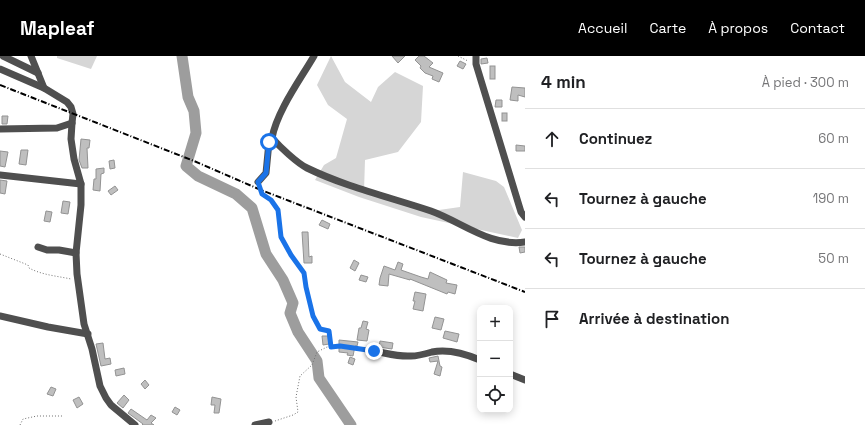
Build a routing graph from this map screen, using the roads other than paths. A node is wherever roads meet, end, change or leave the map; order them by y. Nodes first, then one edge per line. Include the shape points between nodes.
1 (4, 56) edge
2 (31, 56) edge
3 (314, 56) edge
4 (476, 56) edge
5 (0, 69) edge
6 (38, 73) junction
7 (44, 88) junction
8 (72, 123) junction
9 (0, 129) edge
10 (272, 138) junction
11 (0, 175) edge
12 (258, 182) road end
13 (81, 184) junction
14 (525, 217) edge
15 (525, 242) edge
16 (38, 247) dead end
17 (76, 253) junction
18 (0, 317) edge
19 (88, 334) junction
20 (374, 351) road end
21 (477, 358) edge
22 (513, 375) edge
23 (525, 380) edge
24 (269, 422) road end
25 (136, 425) edge
26 (254, 425) edge

1 - 6 street
2 - 6 street
3 - 10 street via 283,109 274,127
4 - 14 street via 476,64 521,212
5 - 7 street
6 - 7 street
7 - 8 street via 67,102 73,114
8 - 9 street via 57,128
8 - 13 street via 74,159
10 - 12 street via 269,142 266,173
10 - 15 street via 305,167 364,191 432,212 492,239
11 - 13 street
13 - 17 street
16 - 17 street
17 - 19 street via 84,324
18 - 19 street
19 - 25 street via 100,386 106,398
20 - 21 street via 398,356 444,351
22 - 23 street
24 - 26 street

